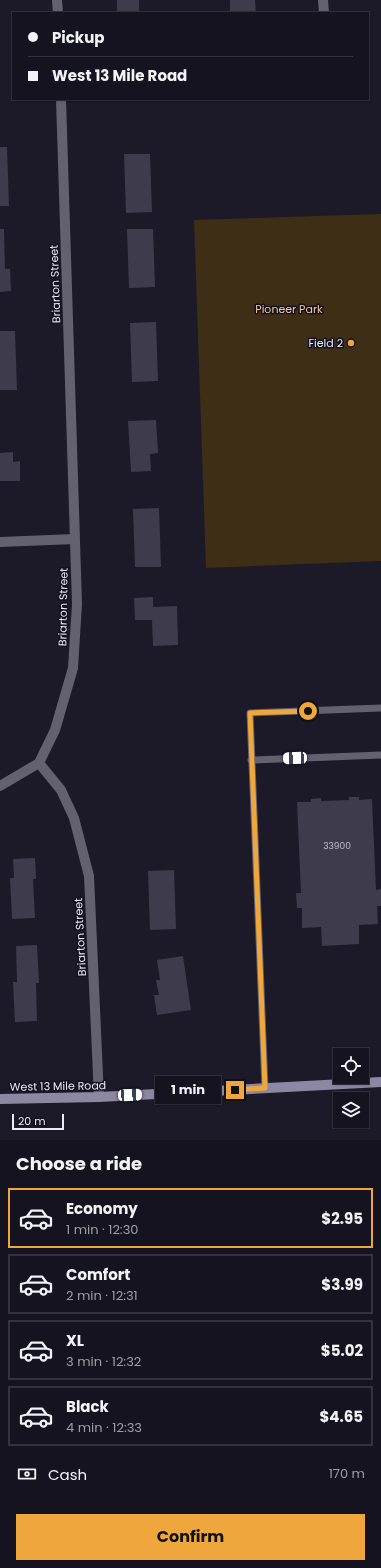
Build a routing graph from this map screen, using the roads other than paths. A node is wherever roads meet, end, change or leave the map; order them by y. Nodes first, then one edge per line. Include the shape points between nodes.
1 (57, 0) edge
2 (323, 0) edge
3 (58, 12) edge
4 (324, 12) edge
5 (61, 100) edge
6 (75, 539) junction
7 (0, 542) edge
8 (381, 708) edge
9 (381, 755) edge
10 (252, 760) junction
11 (39, 763) junction
12 (0, 786) edge
13 (381, 1082) edge
14 (265, 1088) junction
15 (100, 1097) junction
16 (0, 1099) edge

1 - 3 street
2 - 4 street
5 - 6 street, Briarton Street
6 - 7 street
6 - 11 street, Briarton Street via 77,604 73,668 55,730
8 - 10 lane via 250,713
9 - 10 lane
10 - 14 lane
11 - 12 street
11 - 15 street, Briarton Street via 61,790 74,818 89,876
13 - 14 street, West 13 Mile Road
14 - 15 street, West 13 Mile Road
15 - 16 street, West 13 Mile Road

